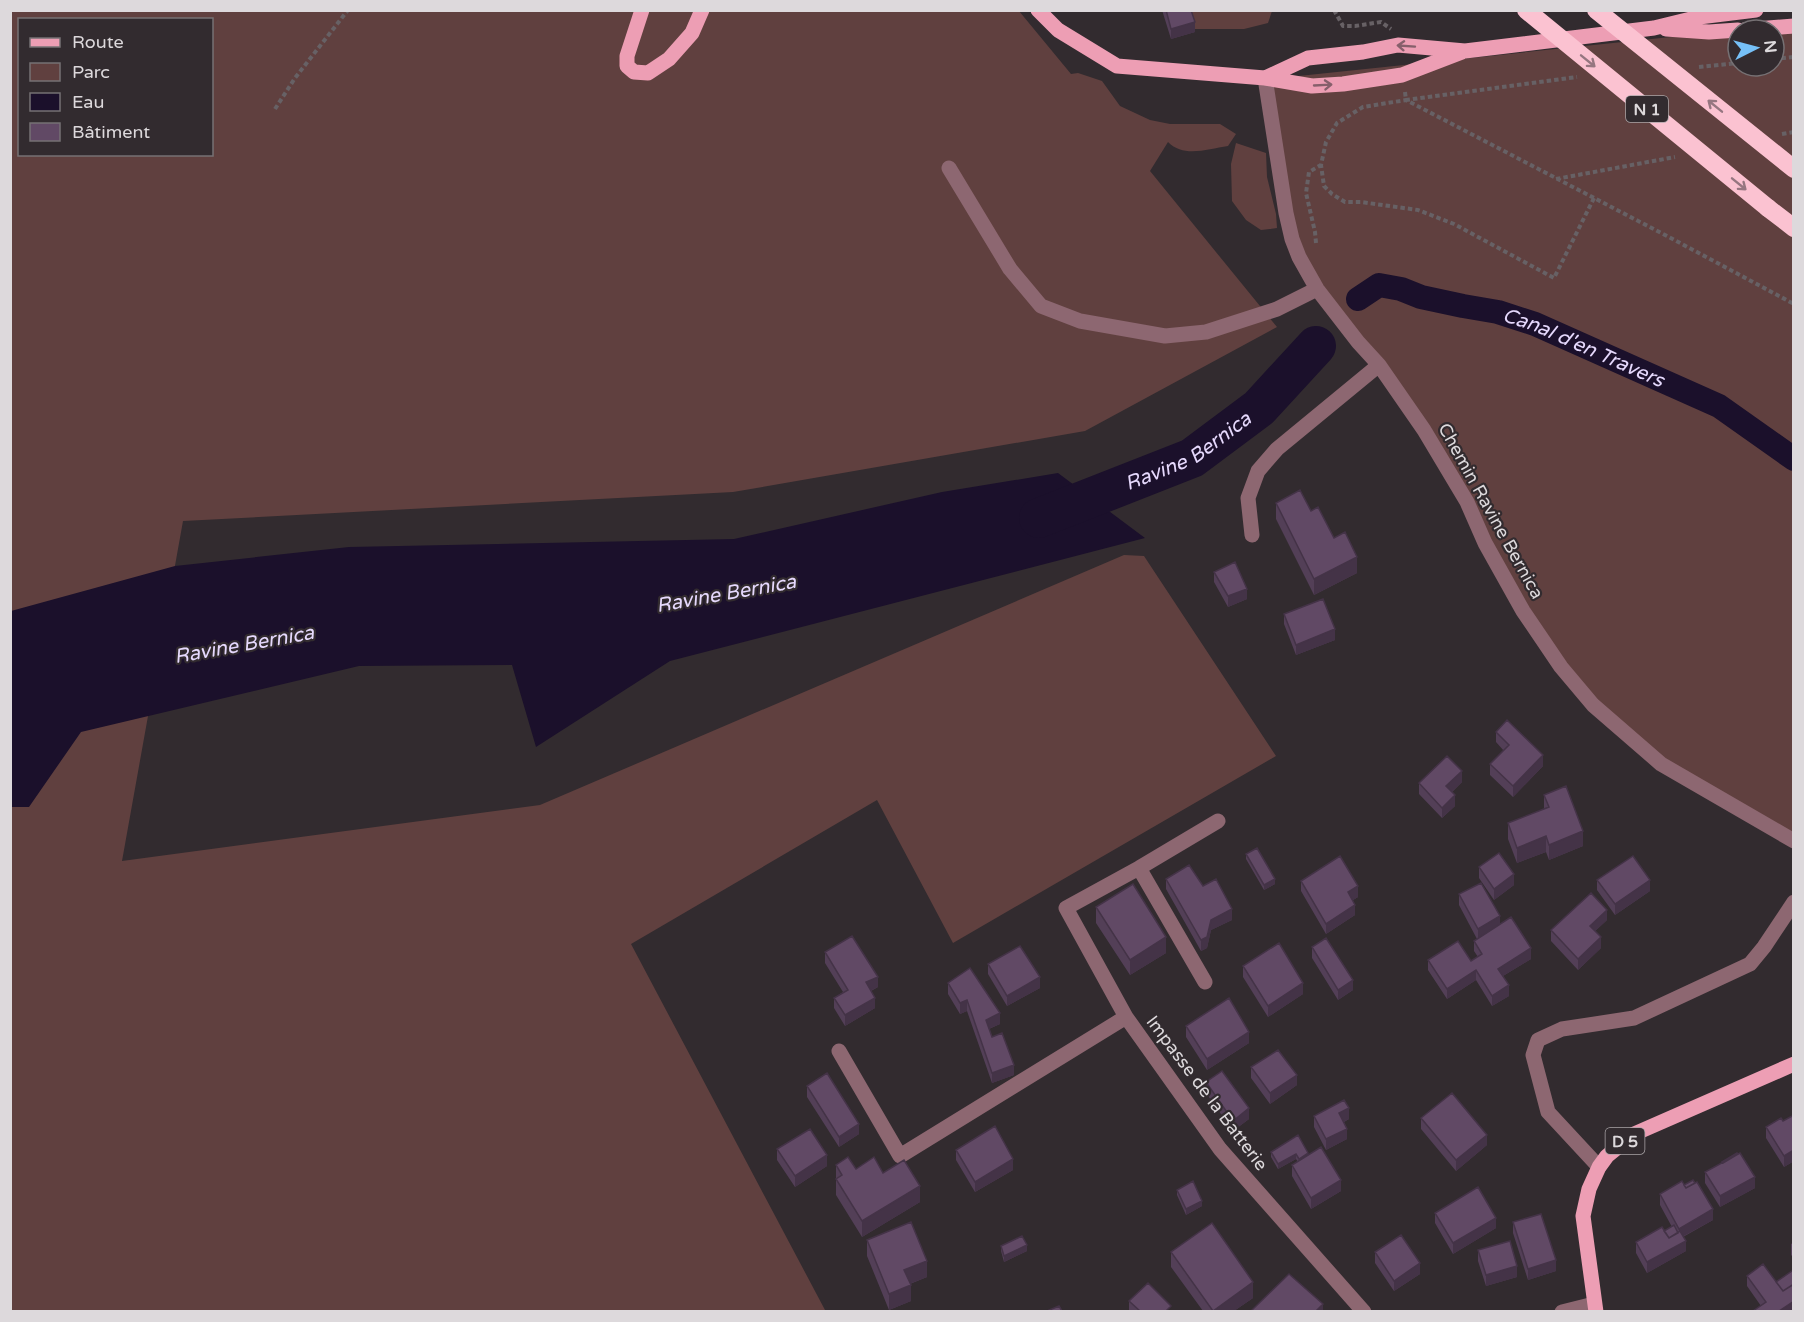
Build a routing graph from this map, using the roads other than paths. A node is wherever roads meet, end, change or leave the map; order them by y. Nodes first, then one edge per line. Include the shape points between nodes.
1 (642, 10) edge
2 (702, 10) edge
3 (1038, 10) edge
4 (1526, 10) edge
5 (1596, 10) edge
6 (1755, 10) edge
7 (1654, 28) junction
8 (1726, 31) edge
9 (1464, 51) junction
10 (1265, 78) junction
11 (949, 168) dead end
12 (1794, 169) edge
13 (1794, 228) edge
14 (1317, 289) junction
15 (1379, 365) junction
16 (1252, 535) dead end
17 (1218, 821) dead end
18 (1794, 841) edge
19 (1138, 868) junction
20 (1794, 902) edge
21 (1205, 982) dead end
22 (1126, 1017) junction
23 (839, 1051) dead end
24 (1794, 1064) edge
25 (1599, 1167) junction
26 (1595, 1308) edge
27 (1364, 1311) edge
28 (1562, 1311) edge

1 - 2 main road via 627,66 634,72 648,73 669,59 692,33
3 - 10 main road via 1058,30 1117,66
4 -> 13 highway, N 1, bridge
12 -> 5 highway, N 1, bridge
6 - 7 main road
7 - 8 main road
7 - 9 main road
9 -> 10 main road via 1398,45 1308,58
10 -> 9 main road via 1312,86 1343,84 1402,75
10 - 14 street, Chemin Ravine Bernica via 1292,239
11 - 14 street via 1011,269 1041,306 1080,321 1165,336 1206,332 1277,309
14 - 15 street, Chemin Ravine Bernica
15 - 16 street via 1277,449 1258,471 1248,498
15 - 18 street, Chemin Ravine Bernica via 1467,502 1523,611 1593,705 1660,764
17 - 19 street
19 - 21 street
19 - 22 street, Impasse de la Batterie via 1066,908
20 - 25 street via 1750,964 1634,1018 1562,1029 1538,1040 1533,1055 1548,1112
22 - 23 street via 900,1156
22 - 27 street, Impasse de la Batterie via 1220,1149
24 - 25 main road, D 5 via 1634,1134
25 - 26 main road, D 5 via 1583,1216
26 - 28 street

